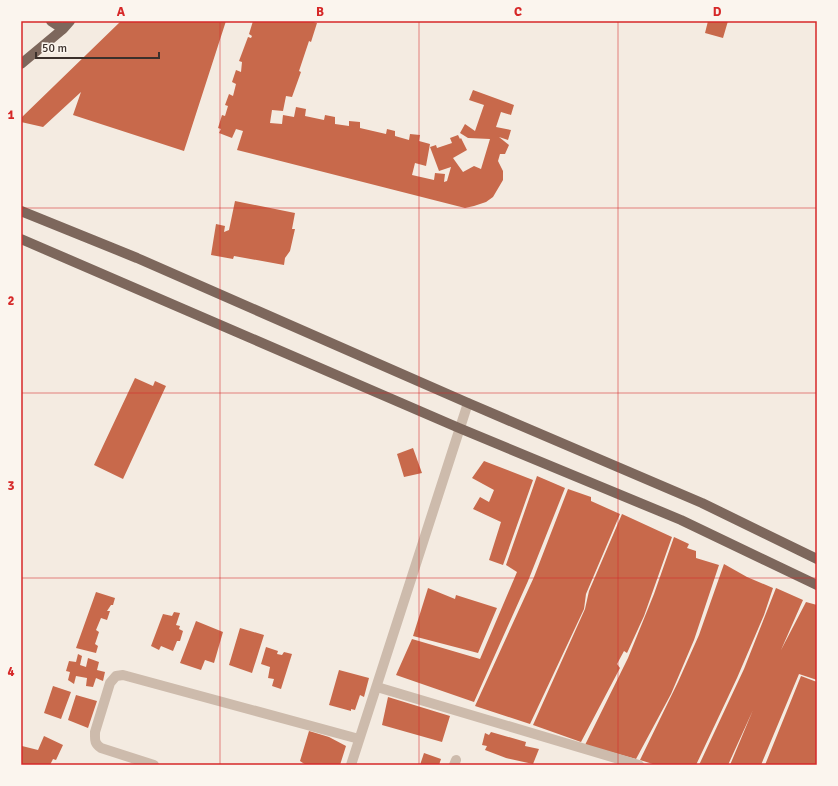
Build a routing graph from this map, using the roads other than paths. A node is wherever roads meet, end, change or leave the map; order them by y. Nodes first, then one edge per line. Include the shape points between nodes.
1 (51, 21) edge
2 (67, 25) edge
3 (21, 64) edge
4 (21, 211) edge
5 (21, 238) edge
6 (468, 403) junction
7 (459, 428) junction
8 (817, 559) edge
9 (817, 585) edge
10 (377, 687) junction
11 (359, 739) junction
12 (154, 765) edge
13 (351, 765) edge
14 (639, 765) edge

1 - 2 main road
2 - 3 main road
4 - 6 main road via 137,258
5 - 7 main road
6 - 7 street
6 - 8 main road via 702,503
7 - 9 main road via 681,520
7 - 10 street
10 - 11 street
10 - 14 street
11 - 12 street via 122,675 116,676 110,683 95,732 96,745
11 - 13 street

